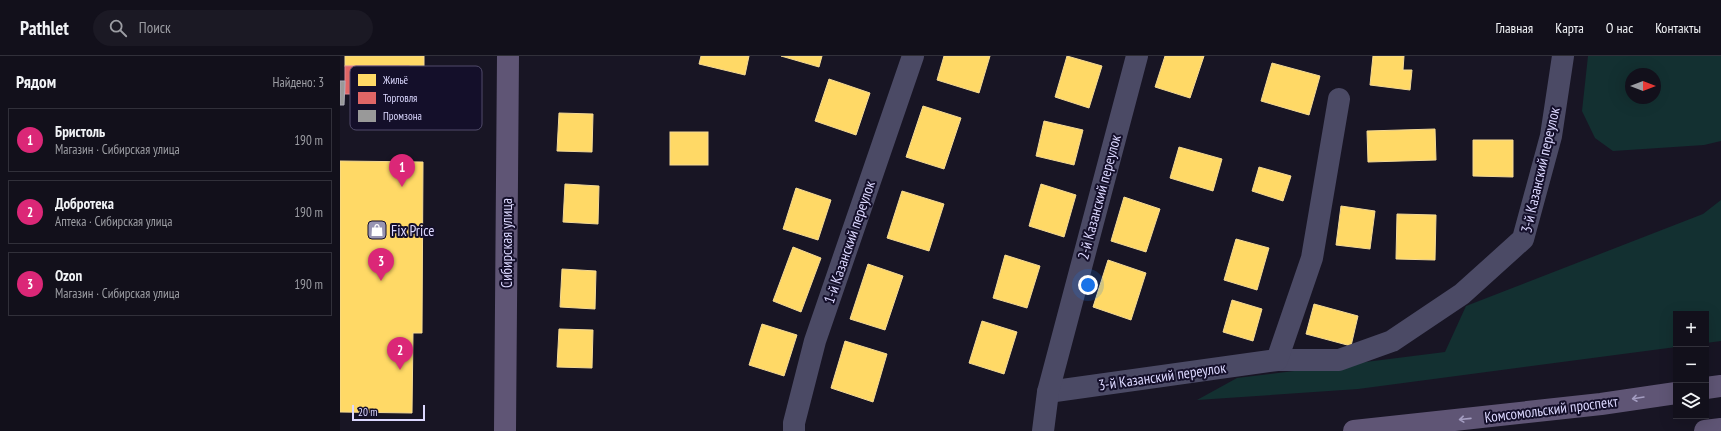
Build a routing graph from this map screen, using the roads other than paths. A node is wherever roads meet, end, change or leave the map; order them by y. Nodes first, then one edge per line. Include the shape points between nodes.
1 (508, 56) edge
2 (913, 56) edge
3 (1136, 56) edge
4 (1563, 56) edge
5 (1339, 99) dead end
6 (1277, 360) junction
7 (1721, 386) edge
8 (1709, 388) edge
9 (1048, 392) junction
10 (1673, 392) edge
11 (1721, 429) edge
12 (505, 431) edge
13 (794, 431) edge
14 (1043, 431) edge
15 (1354, 431) edge
16 (1704, 431) edge

1 - 12 main road, Сибирская улица
2 - 13 street, 1-й Казанский переулок via 815,341
3 - 9 street, 2-й Казанский переулок
4 - 6 street, 3-й Казанский переулок via 1551,136 1523,240 1462,294 1392,341 1339,360
5 - 6 street via 1312,258
6 - 9 street, 3-й Казанский переулок
7 - 8 main road
9 - 14 street, 2-й Казанский переулок
10 -> 15 main road, Комсомольский проспект via 1601,404
11 - 16 main road

